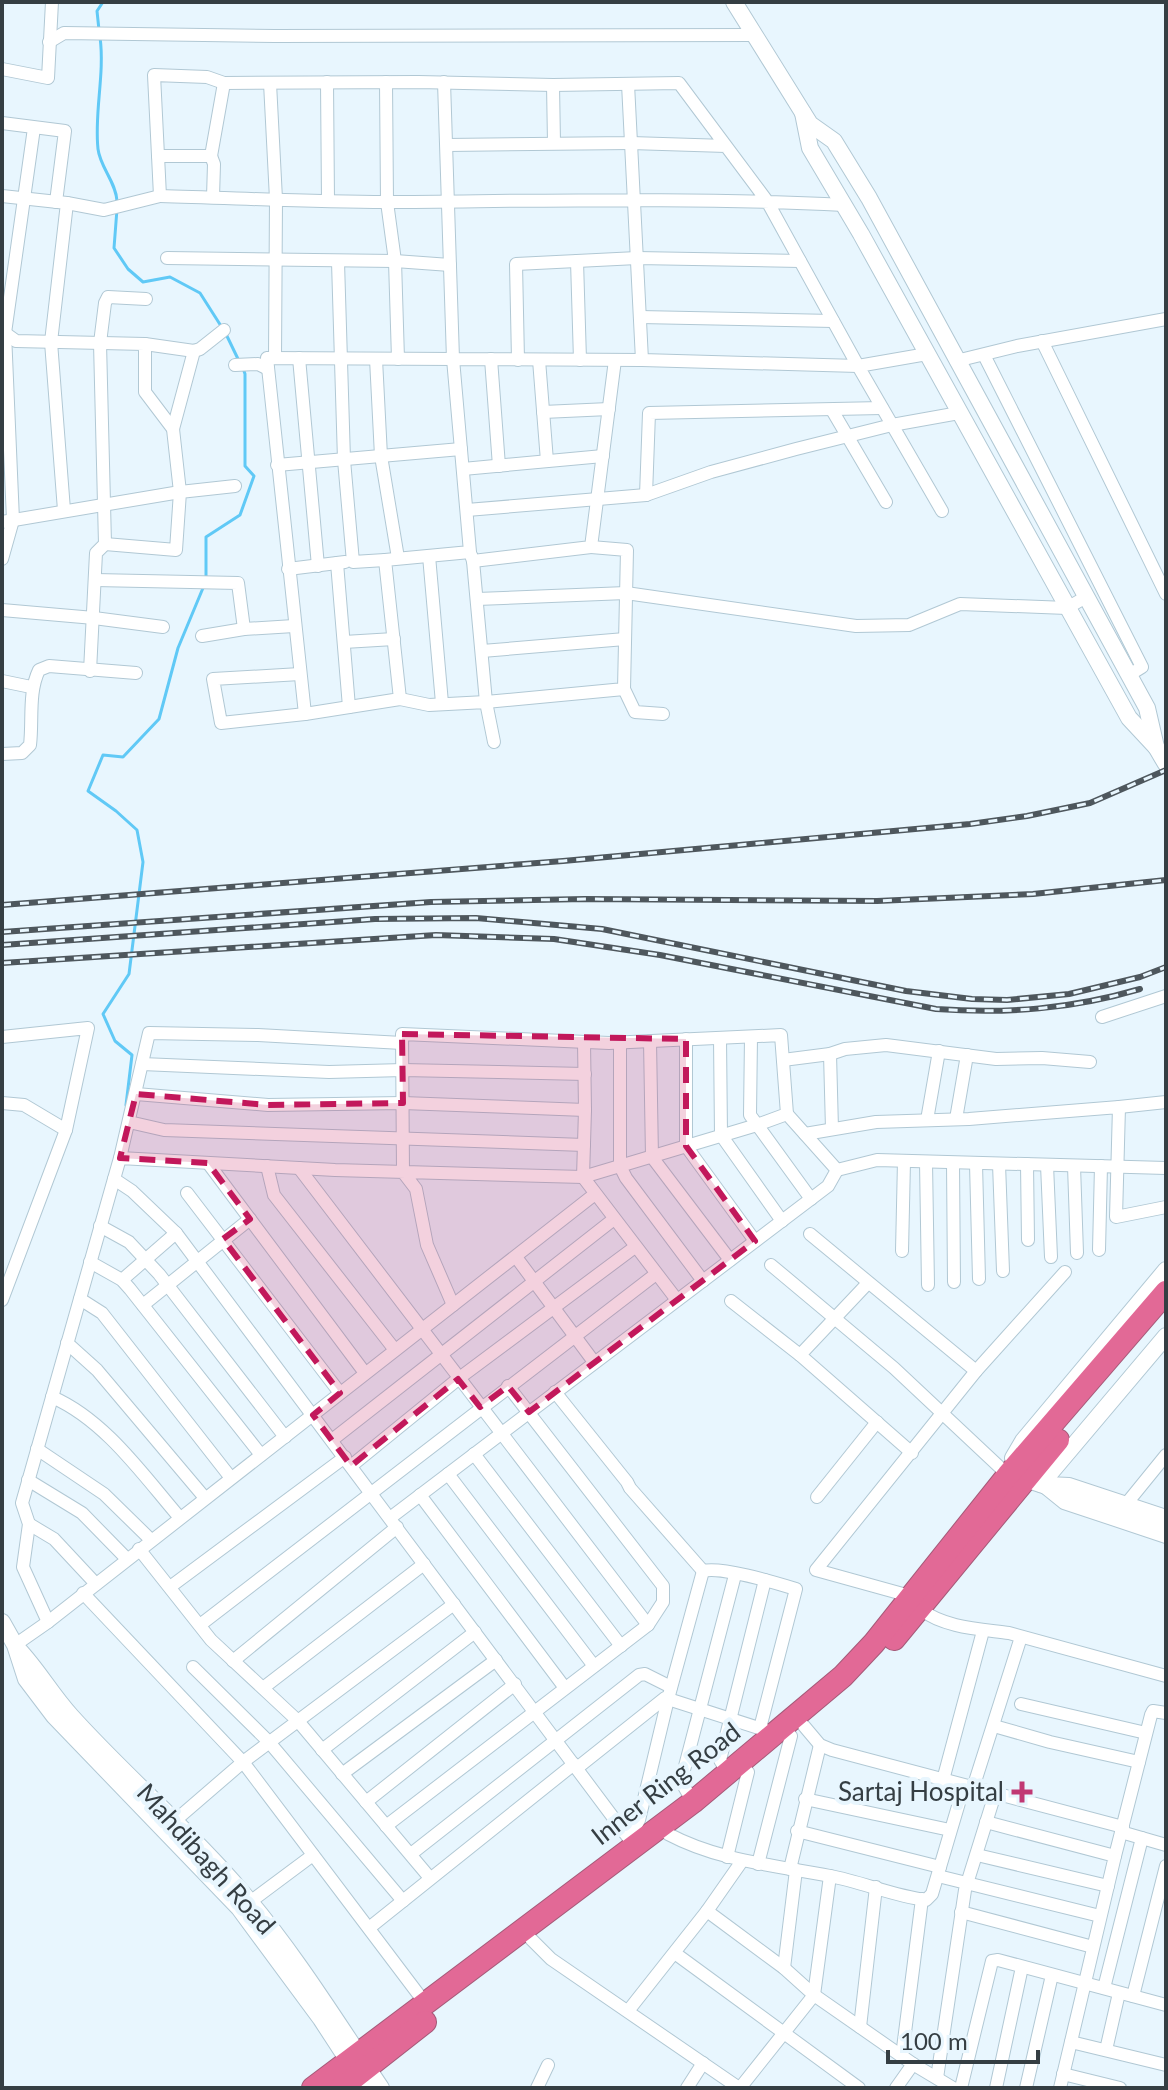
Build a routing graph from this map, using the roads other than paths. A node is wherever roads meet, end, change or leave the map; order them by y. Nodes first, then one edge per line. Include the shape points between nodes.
1 (52, 2) edge
2 (734, 2) edge
3 (754, 35) junction
4 (49, 42) junction
5 (2, 69) edge
6 (327, 82) junction
7 (386, 82) junction
8 (444, 82) junction
9 (224, 83) junction
10 (270, 83) junction
11 (628, 84) junction
12 (553, 85) junction
13 (807, 118) junction
14 (2, 123) edge
15 (34, 128) junction
16 (554, 143) junction
17 (631, 143) junction
18 (447, 145) junction
19 (726, 146) junction
20 (158, 156) junction
21 (211, 156) junction
22 (2, 196) edge
23 (160, 196) junction
24 (213, 197) junction
25 (26, 199) junction
26 (276, 199) junction
27 (634, 200) junction
28 (328, 201) junction
29 (448, 201) junction
30 (767, 201) junction
31 (62, 202) junction
32 (387, 202) junction
33 (844, 205) junction
34 (167, 258) dead end
35 (637, 258) junction
36 (276, 260) junction
37 (395, 261) junction
38 (577, 261) junction
39 (800, 261) junction
40 (338, 262) junction
41 (450, 265) junction
42 (146, 299) dead end
43 (640, 317) junction
44 (1166, 319) edge
45 (833, 321) junction
46 (224, 330) dead end
47 (4, 332) edge
48 (1042, 341) junction
49 (51, 342) junction
50 (100, 343) junction
51 (145, 344) junction
52 (194, 351) junction
53 (927, 354) junction
54 (984, 355) junction
55 (299, 358) junction
56 (342, 358) junction
57 (376, 359) junction
58 (398, 359) junction
59 (453, 359) junction
60 (491, 359) junction
61 (518, 360) junction
62 (539, 360) junction
63 (580, 360) junction
64 (615, 360) junction
65 (642, 360) junction
66 (956, 361) junction
67 (272, 363) junction
68 (235, 365) dead end
69 (858, 366) junction
70 (882, 408) junction
71 (609, 409) junction
72 (832, 410) junction
73 (543, 412) junction
74 (959, 413) junction
75 (892, 425) junction
76 (173, 429) junction
77 (847, 436) junction
78 (461, 449) junction
79 (381, 456) junction
80 (603, 456) junction
81 (344, 460) junction
82 (547, 461) junction
83 (309, 463) junction
84 (277, 465) junction
85 (499, 466) junction
86 (463, 469) junction
87 (235, 486) dead end
88 (180, 492) junction
89 (646, 495) junction
90 (597, 499) junction
91 (886, 502) dead end
92 (104, 505) junction
93 (64, 510) junction
94 (467, 510) junction
95 (942, 511) dead end
96 (8, 521) edge
97 (105, 544) junction
98 (591, 547) junction
99 (429, 556) junction
100 (472, 556) junction
101 (2, 559) edge
102 (392, 559) junction
103 (353, 562) junction
104 (337, 563) junction
105 (318, 566) junction
106 (288, 569) junction
107 (95, 580) junction
108 (626, 593) junction
109 (1166, 594) edge
110 (1086, 597) junction
111 (477, 599) junction
112 (1067, 608) junction
113 (2, 610) edge
114 (94, 618) junction
115 (294, 626) junction
116 (163, 627) dead end
117 (244, 629) junction
118 (202, 636) dead end
119 (394, 639) junction
120 (625, 639) junction
121 (344, 642) junction
122 (482, 651) junction
123 (90, 671) junction
124 (136, 673) dead end
125 (300, 674) junction
126 (1129, 675) junction
127 (2, 681) edge
128 (31, 687) junction
129 (624, 689) junction
130 (400, 699) junction
131 (486, 702) junction
132 (442, 703) junction
133 (349, 707) junction
134 (305, 714) junction
135 (663, 714) dead end
136 (494, 742) dead end
137 (1156, 747) junction
138 (2, 754) edge
139 (1166, 764) edge
140 (1166, 996) edge
141 (1102, 1017) dead end
142 (2, 1037) edge
143 (751, 1037) junction
144 (720, 1038) junction
145 (686, 1039) junction
146 (650, 1041) junction
147 (584, 1042) junction
148 (620, 1042) junction
149 (402, 1043) junction
150 (939, 1051) junction
151 (830, 1054) junction
152 (967, 1055) junction
153 (783, 1060) junction
154 (1090, 1062) dead end
155 (142, 1064) junction
156 (403, 1070) junction
157 (585, 1074) junction
158 (136, 1094) junction
159 (1166, 1102) edge
160 (2, 1103) edge
161 (403, 1103) junction
162 (1119, 1107) junction
163 (585, 1110) junction
164 (787, 1114) junction
165 (956, 1119) junction
166 (927, 1120) junction
167 (129, 1122) junction
168 (757, 1125) junction
169 (832, 1129) junction
170 (66, 1130) junction
171 (805, 1134) junction
172 (721, 1135) junction
173 (403, 1138) junction
174 (584, 1145) junction
175 (686, 1146) junction
176 (652, 1157) junction
177 (120, 1158) junction
178 (904, 1161) junction
179 (926, 1162) junction
180 (208, 1163) junction
181 (953, 1163) junction
182 (976, 1164) junction
183 (999, 1164) junction
184 (1027, 1164) junction
185 (1047, 1165) junction
186 (267, 1166) junction
187 (620, 1166) junction
188 (1074, 1166) junction
189 (1101, 1166) junction
190 (1117, 1167) junction
191 (299, 1168) junction
192 (1166, 1168) edge
193 (837, 1170) junction
194 (403, 1172) junction
195 (583, 1177) junction
196 (114, 1179) junction
197 (187, 1193) dead end
198 (595, 1194) junction
199 (811, 1199) junction
200 (1166, 1207) edge
201 (250, 1219) junction
202 (614, 1219) junction
203 (782, 1221) junction
204 (100, 1226) junction
205 (176, 1233) junction
206 (810, 1234) dead end
207 (223, 1239) junction
208 (1028, 1240) dead end
209 (755, 1241) junction
210 (635, 1247) junction
211 (1099, 1250) dead end
212 (902, 1251) dead end
213 (1077, 1253) dead end
214 (516, 1257) junction
215 (1051, 1257) dead end
216 (145, 1259) junction
217 (730, 1260) junction
218 (196, 1261) junction
219 (90, 1262) junction
220 (771, 1265) dead end
221 (1166, 1270) edge
222 (1003, 1271) dead end
223 (1065, 1272) dead end
224 (656, 1274) junction
225 (979, 1279) dead end
226 (122, 1280) junction
227 (533, 1281) junction
228 (703, 1281) junction
229 (954, 1282) dead end
230 (868, 1283) junction
231 (167, 1285) junction
232 (928, 1285) dead end
233 (1166, 1292) edge
234 (80, 1299) junction
235 (2, 1300) edge
236 (677, 1300) junction
237 (731, 1301) dead end
238 (143, 1305) junction
239 (453, 1305) junction
240 (554, 1309) junction
241 (1166, 1311) edge
242 (836, 1316) junction
243 (421, 1330) junction
244 (574, 1335) junction
245 (1166, 1336) edge
246 (67, 1343) junction
247 (395, 1350) junction
248 (439, 1353) junction
249 (800, 1355) junction
250 (594, 1362) junction
251 (976, 1371) junction
252 (365, 1373) junction
253 (458, 1379) junction
254 (508, 1386) junction
255 (555, 1392) junction
256 (340, 1393) junction
257 (52, 1397) junction
258 (480, 1407) junction
259 (529, 1412) junction
260 (945, 1413) junction
261 (313, 1415) junction
262 (877, 1422) junction
263 (500, 1434) junction
264 (285, 1437) junction
265 (332, 1440) junction
266 (37, 1449) junction
267 (912, 1453) junction
268 (474, 1454) junction
269 (261, 1455) junction
270 (1166, 1455) edge
271 (348, 1462) junction
272 (1027, 1472) junction
273 (448, 1474) junction
274 (231, 1478) junction
275 (28, 1480) junction
276 (372, 1494) junction
277 (420, 1495) junction
278 (817, 1497) dead end
279 (205, 1498) junction
280 (1127, 1503) junction
281 (1166, 1516) edge
282 (180, 1518) junction
283 (394, 1523) junction
284 (29, 1524) junction
285 (1166, 1526) edge
286 (1166, 1537) edge
287 (151, 1540) junction
288 (139, 1549) junction
289 (127, 1559) junction
290 (424, 1564) junction
291 (703, 1571) junction
292 (735, 1575) junction
293 (765, 1580) junction
294 (96, 1584) junction
295 (170, 1587) junction
296 (83, 1593) junction
297 (915, 1603) junction
298 (454, 1604) junction
299 (2, 1622) edge
300 (48, 1622) junction
301 (200, 1625) junction
302 (648, 1625) junction
303 (983, 1631) junction
304 (475, 1632) junction
305 (1021, 1637) junction
306 (15, 1645) junction
307 (621, 1646) junction
308 (496, 1660) junction
309 (233, 1661) junction
310 (594, 1666) junction
311 (193, 1667) dead end
312 (1166, 1676) edge
313 (515, 1684) junction
314 (263, 1688) junction
315 (565, 1688) junction
316 (669, 1693) junction
317 (1021, 1704) dead end
318 (701, 1710) junction
319 (534, 1711) junction
320 (1166, 1713) edge
321 (730, 1719) junction
322 (298, 1721) junction
323 (994, 1726) junction
324 (783, 1731) junction
325 (1146, 1733) junction
326 (555, 1739) junction
327 (269, 1742) junction
328 (820, 1745) junction
329 (322, 1750) junction
330 (243, 1762) junction
331 (1139, 1762) junction
332 (576, 1766) junction
333 (738, 1772) junction
334 (342, 1774) junction
335 (943, 1780) junction
336 (968, 1787) junction
337 (995, 1794) junction
338 (805, 1799) junction
339 (366, 1802) junction
340 (693, 1802) junction
341 (986, 1822) junction
342 (170, 1825) junction
343 (386, 1826) junction
344 (950, 1830) junction
345 (1122, 1830) junction
346 (797, 1831) junction
347 (668, 1834) junction
348 (1142, 1838) junction
349 (1166, 1845) edge
350 (635, 1847) junction
351 (411, 1854) junction
352 (313, 1855) junction
353 (977, 1855) junction
354 (1115, 1856) junction
355 (727, 1857) junction
356 (742, 1861) junction
357 (758, 1864) junction
358 (1166, 1866) edge
359 (793, 1870) junction
360 (939, 1871) junction
361 (830, 1876) junction
362 (430, 1878) junction
363 (967, 1883) junction
364 (1108, 1886) junction
365 (876, 1887) junction
366 (922, 1899) junction
367 (403, 1901) junction
368 (250, 1902) junction
369 (707, 1911) junction
370 (961, 1912) junction
371 (1100, 1916) junction
372 (369, 1928) junction
373 (531, 1939) junction
374 (1093, 1947) junction
375 (676, 1954) junction
376 (1022, 1967) junction
377 (784, 1968) junction
378 (1052, 1975) junction
379 (1086, 1983) junction
380 (1104, 1988) junction
381 (1126, 1994) junction
382 (814, 1995) junction
383 (425, 2003) junction
384 (1166, 2003) edge
385 (628, 2011) junction
386 (860, 2027) junction
387 (783, 2035) junction
388 (1071, 2042) junction
389 (1106, 2050) junction
390 (907, 2060) junction
391 (703, 2063) junction
392 (548, 2065) dead end
393 (1166, 2065) edge
394 (356, 2072) edge
395 (1063, 2074) junction
396 (937, 2078) junction
397 (313, 2088) edge
398 (381, 2088) edge
399 (537, 2088) edge
400 (687, 2088) edge
401 (740, 2088) edge
402 (859, 2088) edge
403 (896, 2088) edge
404 (953, 2088) edge
405 (961, 2088) edge
406 (996, 2088) edge
407 (1026, 2088) edge
408 (1060, 2088) edge
409 (1120, 2088) edge

1 - 4 street
2 - 3 street
3 - 4 street via 64,33
3 - 13 street
4 - 5 street via 48,78
6 - 7 street
6 - 10 street
6 - 28 street
7 - 8 street
7 - 32 street
8 - 12 street
8 - 18 street
9 - 10 street
9 - 20 street via 207,77 154,75
9 - 21 street
10 - 26 street
11 - 12 street
11 - 17 street
11 - 19 street via 679,83
12 - 16 street
13 - 33 street via 810,148
13 - 66 street via 841,150
14 - 15 street
15 - 25 street
15 - 31 street via 65,131
16 - 17 street
16 - 18 street
17 - 19 street
17 - 27 street
18 - 29 street
19 - 30 street
20 - 21 street
20 - 23 street
21 - 24 street
22 - 25 street
23 - 24 street
23 - 31 street via 104,210
24 - 26 street
25 - 31 street
25 - 47 street
26 - 28 street
26 - 36 street
27 - 29 street
27 - 30 street
27 - 35 street
28 - 32 street
29 - 32 street
29 - 41 street
30 - 33 street
30 - 39 street
31 - 49 street
32 - 37 street
33 - 53 street
34 - 36 street
35 - 38 street
35 - 39 street
35 - 43 street
36 - 40 street
36 - 67 street
37 - 40 street
37 - 41 street
37 - 58 street
38 - 61 street via 516,264
38 - 63 street
39 - 45 street
40 - 56 street
41 - 59 street
42 - 50 street via 108,297
43 - 45 street
43 - 65 street
44 - 48 street
45 - 69 street
46 - 52 street
47 - 49 street via 16,341
47 - 96 street
48 - 54 street
48 - 109 street
49 - 50 street
49 - 93 street
50 - 51 street
50 - 92 street
51 - 52 street
51 - 76 street via 145,392
52 - 76 street
53 - 69 street
53 - 74 street
54 - 66 street
54 - 126 street via 1142,667
55 - 56 street
55 - 67 street
55 - 83 street
56 - 57 street
56 - 81 street
57 - 58 street
57 - 79 street
58 - 59 street
59 - 60 street
59 - 78 street
60 - 61 street
60 - 85 street
61 - 62 street
62 - 63 street
62 - 73 street
63 - 64 street
64 - 65 street
64 - 71 street
65 - 69 street
66 - 110 street
67 - 68 street
67 - 84 street
69 - 70 street
70 - 72 street
70 - 75 street
71 - 73 street
71 - 80 street
72 - 77 street
72 - 89 street via 649,413
73 - 82 street
74 - 75 street
74 - 112 street
75 - 77 street
75 - 95 street
76 - 88 street
77 - 89 street
77 - 91 street
78 - 79 street
78 - 86 street
79 - 81 street
79 - 102 street
80 - 82 street
80 - 90 street
81 - 83 street
81 - 103 street
82 - 85 street
83 - 84 street
83 - 105 street
84 - 106 street
85 - 86 street
86 - 94 street
87 - 88 street
88 - 92 street
88 - 97 street via 176,550
89 - 90 street
90 - 94 street
90 - 98 street
92 - 93 street
92 - 97 street
93 - 96 street
94 - 100 street
96 - 101 street
97 - 107 street via 96,553
98 - 100 street
98 - 108 street via 627,550
99 - 100 street
99 - 102 street
99 - 132 street
100 - 111 street
102 - 103 street
102 - 119 street
103 - 104 street
104 - 105 street
104 - 121 street
105 - 106 street
106 - 115 street
107 - 114 street
107 - 117 street via 238,583
108 - 111 street
108 - 112 street via 856,626 909,625 960,604
108 - 120 street
110 - 112 street
110 - 126 street
111 - 122 street
112 - 137 street via 1129,718
113 - 114 street
114 - 116 street
114 - 123 street
115 - 117 street
115 - 125 street
117 - 118 street
119 - 121 street
119 - 130 street
120 - 122 street
120 - 129 street
121 - 133 street
122 - 131 street
123 - 124 street
123 - 128 street via 49,666 39,670
125 - 134 street
125 - 134 street via 213,679 221,723
126 - 137 street via 1147,708
127 - 128 street
128 - 138 street via 30,745 22,753
129 - 131 street
129 - 135 street via 635,712
130 - 132 street
130 - 133 street
131 - 132 street
131 - 136 street
133 - 134 street
137 - 139 street
140 - 141 street
142 - 170 street via 88,1028
143 - 144 street
143 - 153 street via 781,1035
143 - 168 street via 750,1111
144 - 145 street
144 - 172 street
145 - 146 street
145 - 175 street
146 - 148 street
146 - 176 street
147 - 148 street
147 - 149 street via 402,1034
147 - 157 street
148 - 187 street
149 - 155 street via 149,1033
149 - 156 street
150 - 151 street via 886,1045
150 - 152 street
150 - 166 street
151 - 153 street
151 - 169 street
152 - 154 street
152 - 165 street
153 - 164 street
155 - 156 street
155 - 158 street
156 - 157 street
156 - 161 street
157 - 163 street
158 - 161 street via 268,1105
158 - 167 street
159 - 162 street
160 - 170 street via 24,1105
161 - 163 street
161 - 173 street
162 - 165 street
162 - 190 street
163 - 174 street
164 - 168 street
164 - 171 street
165 - 166 street
166 - 169 street
167 - 173 street via 164,1130
167 - 177 street
168 - 172 street
168 - 199 street
169 - 171 street
170 - 235 street
171 - 193 street
172 - 175 street
172 - 203 street
173 - 174 street
173 - 194 street
174 - 195 street
175 - 176 street
175 - 209 street
176 - 187 street
176 - 217 street
177 - 180 street
177 - 196 street
178 - 179 street
178 - 193 street via 877,1160
178 - 212 street
179 - 181 street
179 - 232 street
180 - 186 street
180 - 201 street
181 - 182 street
181 - 229 street
182 - 183 street
182 - 225 street
183 - 184 street
183 - 222 street
184 - 185 street
184 - 208 street
185 - 188 street
185 - 215 street
186 - 191 street
186 - 247 street via 274,1195
187 - 195 street
187 - 228 street
188 - 189 street
188 - 213 street
189 - 190 street
189 - 211 street
190 - 192 street
190 - 200 street via 1116,1217
191 - 194 street
191 - 243 street
193 - 199 street
194 - 195 street
194 - 239 street via 416,1189 427,1245
195 - 198 street
196 - 204 street
196 - 205 street
197 - 207 street
198 - 202 street
198 - 214 street
199 - 203 street
201 - 207 street
201 - 252 street
202 - 210 street
202 - 227 street
203 - 209 street
204 - 216 street via 129,1242
204 - 219 street
205 - 216 street
205 - 218 street
206 - 230 street
207 - 218 street
207 - 256 street
209 - 217 street
210 - 224 street
210 - 240 street
214 - 227 street
214 - 239 street
216 - 226 street
216 - 231 street
217 - 228 street
218 - 231 street
218 - 261 street
219 - 226 street
219 - 234 street
220 - 242 street
221 - 272 street via 1023,1441 1014,1455
223 - 251 street
224 - 236 street
224 - 244 street
226 - 238 street
227 - 240 street
227 - 248 street
228 - 236 street
230 - 242 street
230 - 251 street
231 - 238 street
231 - 264 street
233 - 272 highway
234 - 246 street
234 - 274 street via 102,1313
236 - 250 street
237 - 249 street
238 - 269 street
239 - 243 street
240 - 244 street
240 - 253 street
241 - 272 highway
242 - 249 street
242 - 260 street
243 - 247 street
243 - 248 street
244 - 250 street
244 - 254 street
245 - 272 street
246 - 257 street
246 - 279 street via 97,1370
247 - 252 street
248 - 253 street
248 - 265 street
249 - 262 street
250 - 255 street
251 - 260 street
252 - 256 street
253 - 258 street
253 - 271 street
254 - 258 street
254 - 259 street
255 - 259 street
255 - 291 street
256 - 261 street
257 - 266 street
257 - 282 street via 93,1423
258 - 263 street
258 - 276 street
259 - 263 street
259 - 302 street via 663,1586 663,1602
260 - 267 street
260 - 272 street
261 - 264 street
261 - 265 street
262 - 267 street
262 - 278 street
263 - 268 street
263 - 302 street
264 - 269 street
265 - 271 street
266 - 275 street
266 - 287 street via 104,1494
267 - 297 street via 816,1570
268 - 273 street
268 - 307 street
269 - 274 street
270 - 280 street
271 - 276 street
271 - 295 street
272 - 280 street
272 - 285 street
272 - 286 street via 1064,1503
272 - 297 highway, Inner Ring Road
273 - 277 street
273 - 310 street
274 - 279 street
275 - 284 street via 22,1503
275 - 289 street via 82,1513
276 - 283 street
276 - 301 street
277 - 283 street
277 - 315 street
279 - 282 street
280 - 281 street
282 - 287 street
283 - 290 street
283 - 309 street
284 - 294 street via 54,1539
284 - 300 street via 23,1567
287 - 288 street
288 - 289 street
288 - 295 street
289 - 294 street
290 - 298 street
290 - 314 street
291 - 292 street
291 - 316 street
292 - 293 street
292 - 318 street
293 - 321 street
293 - 324 street via 796,1589
294 - 296 street
295 - 301 street
296 - 300 street
296 - 330 street
297 - 303 street via 937,1619
297 - 324 highway, Inner Ring Road via 861,1675
298 - 304 street
298 - 322 street
299 - 306 street, Mahdibagh Road
300 - 306 street
301 - 309 street
302 - 307 street
303 - 305 street
303 - 335 street
304 - 308 street
304 - 329 street
305 - 312 street
305 - 323 street
306 - 342 street, Mahdibagh Road via 26,1679 54,1716
307 - 310 street
308 - 313 street
308 - 334 street
309 - 314 street
310 - 315 street
311 - 327 street
313 - 319 street
313 - 339 street
314 - 322 street
315 - 319 street
316 - 318 street
316 - 326 street via 639,1675
316 - 332 street
316 - 350 street
317 - 325 street
318 - 321 street
318 - 340 street via 682,1783
319 - 326 street
319 - 343 street
320 - 325 street via 1153,1711
321 - 324 street
321 - 333 street via 720,1760
322 - 327 street
322 - 329 street
323 - 331 street
323 - 336 street
324 - 328 street
324 - 333 highway, Inner Ring Road
324 - 357 street
325 - 331 street
326 - 332 street
326 - 351 street
327 - 330 street
327 - 367 street
328 - 335 street
328 - 338 street
329 - 334 street
330 - 342 street
330 - 352 street
331 - 345 street
332 - 350 street
332 - 362 street
333 - 340 highway, Inner Ring Road
333 - 347 highway, Inner Ring Road
333 - 355 street
334 - 339 street
335 - 336 street
336 - 337 street
336 - 344 street
337 - 341 street
337 - 345 street
338 - 344 street
338 - 346 street
339 - 343 street
340 - 350 highway, Inner Ring Road
341 - 353 street
341 - 354 street
342 - 368 street, Mahdibagh Road
342 - 394 street, Mahdibagh Road via 247,1918
343 - 351 street
344 - 360 street
345 - 348 street
345 - 354 street
346 - 359 street
346 - 360 street
347 - 350 highway, Inner Ring Road
347 - 355 street
348 - 349 street
348 - 380 street
350 - 373 highway, Inner Ring Road
350 - 383 highway, Inner Ring Road
351 - 362 street
352 - 368 street
352 - 372 street
353 - 363 street
353 - 364 street
354 - 364 street
355 - 356 street
356 - 357 street
356 - 369 street
357 - 359 street
358 - 381 street
359 - 361 street
359 - 377 street
360 - 363 street
360 - 366 street via 930,1898
361 - 365 street
361 - 382 street
362 - 367 street
363 - 370 street
363 - 371 street
364 - 371 street
365 - 366 street
365 - 386 street
366 - 390 street
367 - 372 street
368 - 394 street, Mahdibagh Road via 317,1993
369 - 375 street
369 - 377 street
370 - 374 street
370 - 396 street
371 - 374 street
372 - 383 street
373 - 385 street via 551,1959
373 - 394 highway, Inner Ring Road
374 - 379 street
375 - 385 street
375 - 387 street
376 - 378 street
376 - 405 street via 992,1961
376 - 406 street
377 - 382 street
378 - 379 street
378 - 407 street
379 - 380 street
379 - 388 street
380 - 381 street
381 - 384 street
381 - 389 street
382 - 386 street
382 - 387 street
383 - 394 highway, Inner Ring Road
385 - 391 street
386 - 390 street
387 - 401 street
387 - 402 street
388 - 389 street
388 - 395 street
389 - 393 street
390 - 396 street
390 - 403 street
391 - 400 street
391 - 401 street
392 - 399 street
394 - 397 highway, Inner Ring Road
394 - 398 street, Mahdibagh Road
395 - 408 street
395 - 409 street
396 - 404 street

